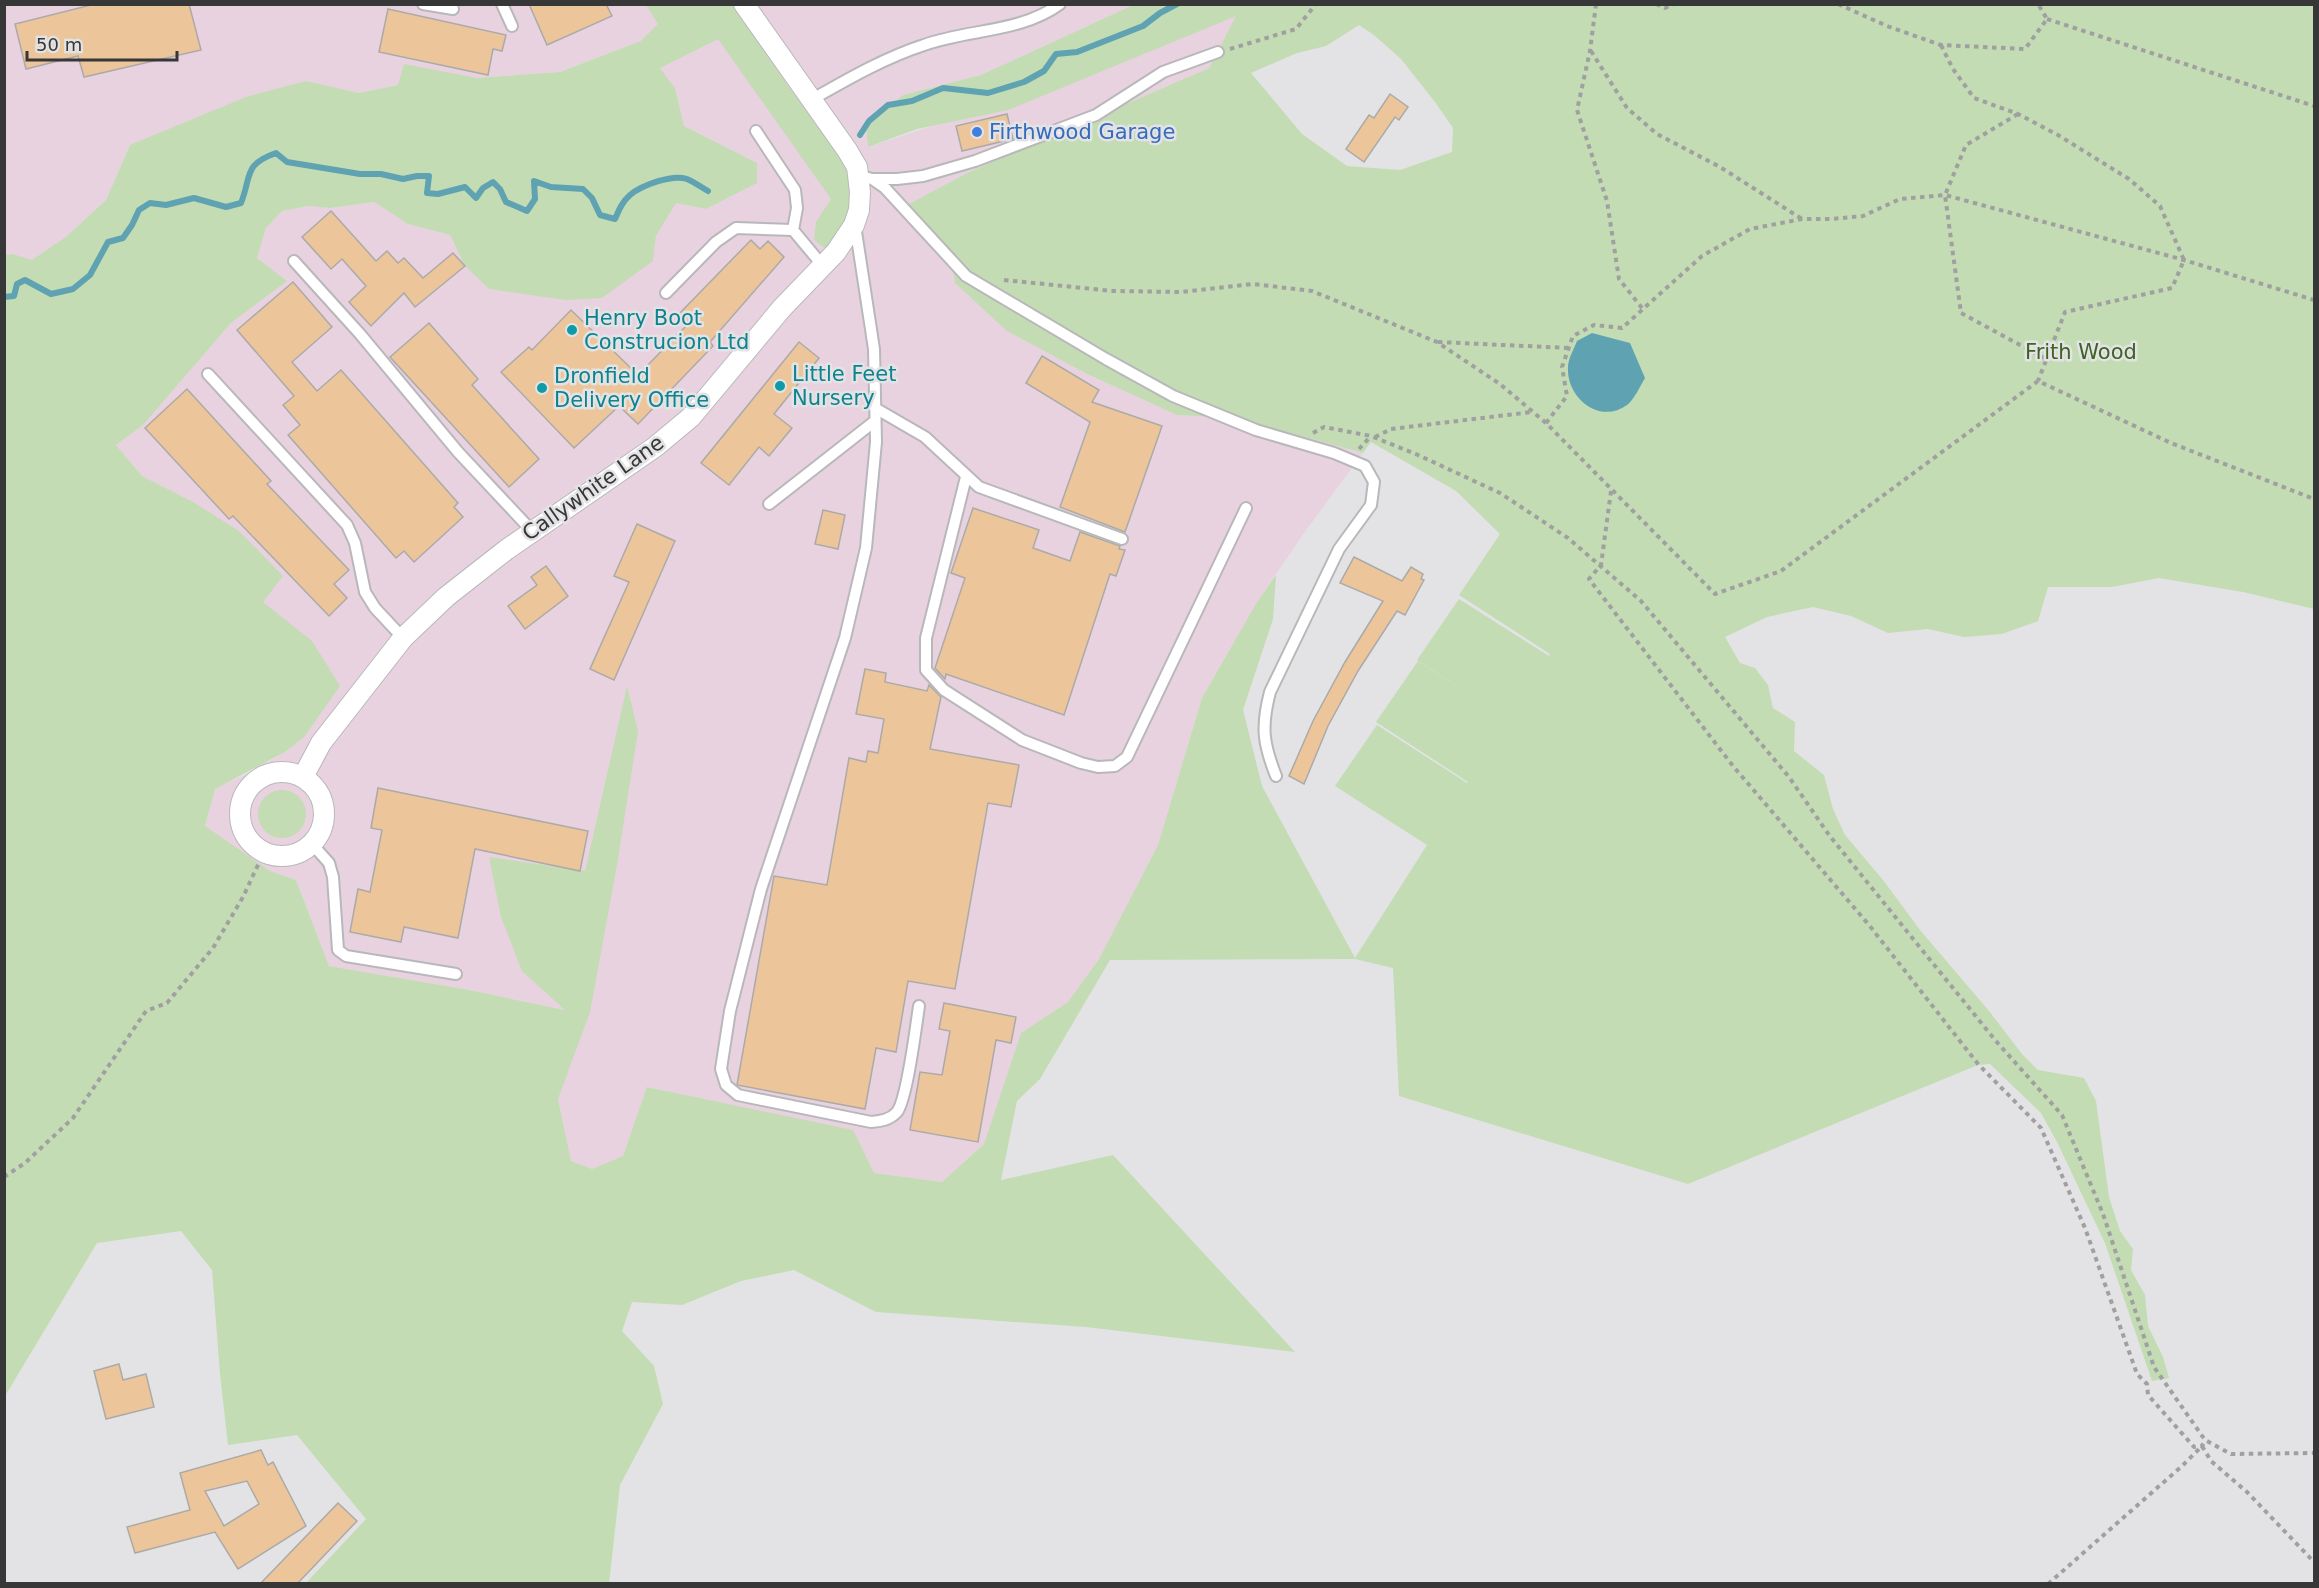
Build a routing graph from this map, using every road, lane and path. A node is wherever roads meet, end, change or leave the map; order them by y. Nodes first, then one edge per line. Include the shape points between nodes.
1 (423, 4) edge
2 (502, 4) edge
3 (744, 4) edge
4 (1060, 4) edge
5 (1316, 4) edge
6 (1596, 4) edge
7 (1656, 4) edge
8 (1674, 4) edge
9 (1838, 4) edge
10 (2038, 4) edge
11 (453, 9) dead end
12 (2047, 19) junction
13 (512, 26) dead end
14 (1941, 45) junction
15 (1590, 51) junction
16 (1218, 52) joint
17 (811, 99) junction
18 (2314, 106) edge
19 (2018, 114) junction
20 (756, 131) dead end
21 (865, 177) junction
22 (1945, 195) junction
23 (1802, 219) junction
24 (854, 225) junction
25 (793, 230) junction
26 (2184, 260) junction
27 (294, 261) dead end
28 (823, 266) junction
29 (1000, 279) dead end
30 (666, 293) dead end
31 (2314, 300) edge
32 (1642, 308) junction
33 (1437, 342) junction
34 (1569, 348) junction
35 (2046, 359) junction
36 (208, 374) dead end
37 (2038, 381) junction
38 (875, 408) junction
39 (1533, 412) junction
40 (875, 421) junction
41 (1546, 423) junction
42 (1374, 438) junction
43 (1297, 442) junction
44 (966, 477) junction
45 (1611, 491) junction
46 (2314, 499) edge
47 (770, 504) dead end
48 (1246, 508) dead end
49 (532, 531) junction
50 (1122, 539) dead end
51 (1601, 565) junction
52 (404, 638) junction
53 (1276, 776) dead end
54 (303, 777) junction
55 (312, 844) junction
56 (264, 852) junction
57 (456, 974) dead end
58 (920, 1006) dead end
59 (4, 1177) edge
60 (2205, 1440) junction
61 (2202, 1446) junction
62 (2314, 1453) edge
63 (2314, 1562) edge
64 (2048, 1584) edge

1 - 11 lane
2 - 13 lane
3 - 17 street, Callywhite Lane
4 - 17 lane via 1017,24 923,45 865,69
5 - 16 path via 1296,29
6 - 15 path
7 - 8 path via 1665,8
9 - 14 path
10 - 12 path
12 - 14 path via 2025,49
12 - 18 path
14 - 19 path via 1974,98
15 - 23 path via 1627,108 1657,134 1720,167
15 - 32 path via 1577,110 1607,201 1619,279
16 - 21 lane via 1163,72 1096,115 975,161 923,176
17 - 21 street, Callywhite Lane
19 - 22 path via 1966,145
19 - 26 path via 2129,179 2160,206
20 - 25 lane via 795,190
21 - 24 street, Callywhite Lane
21 - 43 lane via 885,189 966,276 1173,396 1256,430
22 - 23 path via 1900,199 1863,216
22 - 26 path
22 - 35 path via 1961,313
23 - 32 path via 1750,229 1702,256
24 - 28 street, Callywhite Lane
24 - 38 lane via 874,349
25 - 28 lane
25 - 30 lane via 736,228 716,242
26 - 31 path
26 - 35 path via 2172,288 2065,312
27 - 49 lane via 458,452
28 - 49 street, Callywhite Lane via 782,308 691,417 655,447
29 - 33 path via 1113,291 1181,292 1253,284 1312,291
32 - 34 path via 1622,328 1594,325 1573,336
33 - 34 path
33 - 39 path via 1500,384
34 - 41 path via 1562,367 1567,396
35 - 37 path
36 - 52 lane via 348,525 365,592
37 - 45 path via 1780,571 1715,594
37 - 46 path via 2171,443
38 - 40 lane
38 - 44 lane via 925,437
39 - 41 path
39 - 42 path via 1391,429
40 - 47 lane
40 - 58 lane via 866,548 845,638 761,890 730,1011 721,1069 726,1085 738,1095 872,1122 887,1120 898,1111 906,1085
41 - 45 path
42 - 43 path via 1324,427
42 - 51 path via 1500,493
43 - 53 lane via 1365,466 1374,482 1371,504 1339,549 1270,692 1264,717 1266,749
44 - 48 lane via 926,638 926,670 944,690 1022,740 1098,767 1115,766 1127,757
44 - 50 lane via 979,488
45 - 51 path
49 - 52 street, Callywhite Lane via 446,597
51 - 60 path via 1641,602 1790,777 1836,844 1995,1040 2062,1115 2103,1214 2154,1367
51 - 61 path via 1589,579 1733,766 1869,925 1978,1065 2041,1128 2085,1228 2137,1374 2147,1384 2148,1395 2194,1447
52 - 54 street, Callywhite Lane via 321,743
54 - 55 street via 316,789 325,814 323,828
54 - 56 street via 279,772 265,775 244,795 240,823 245,836
55 - 56 street via 294,855 281,857
55 - 57 lane via 329,863 333,877 338,950 346,956
56 - 59 path via 213,948 168,1003 146,1011 73,1118 25,1163
60 - 61 path
60 - 62 path via 2231,1454
61 - 63 path via 2211,1461 2247,1492
61 - 64 path

